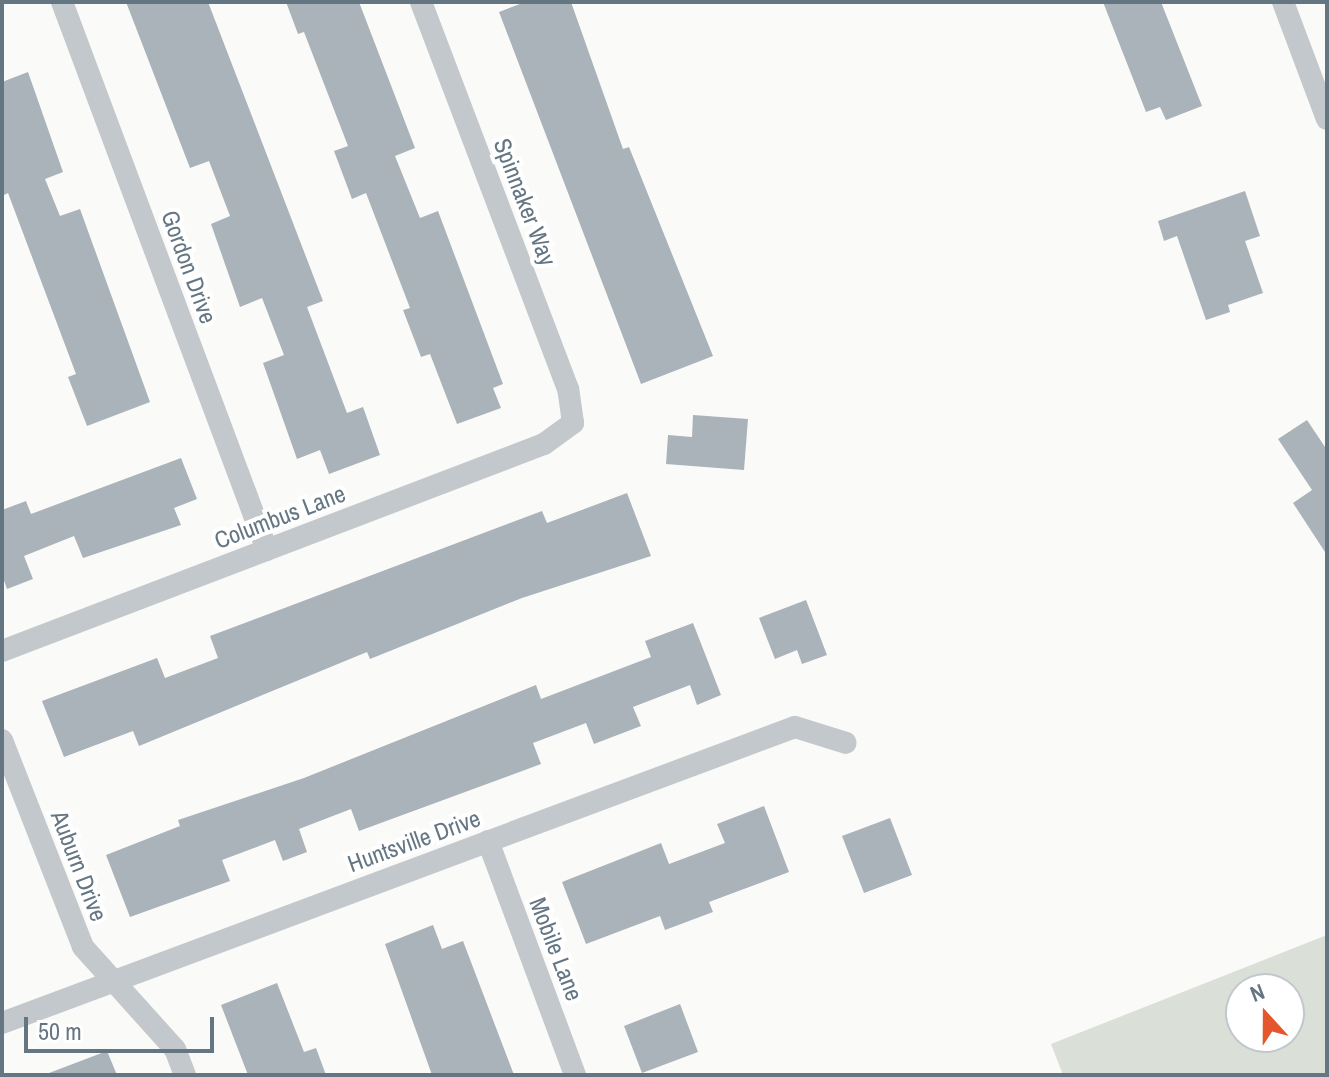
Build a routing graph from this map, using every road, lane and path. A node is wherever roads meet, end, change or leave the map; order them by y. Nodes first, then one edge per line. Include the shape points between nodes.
1 (62, 2) edge
2 (421, 2) edge
3 (1283, 2) edge
4 (1327, 119) edge
5 (573, 423) joint
6 (267, 550) junction
7 (2, 651) edge
8 (2, 740) edge
9 (846, 743) dead end
10 (488, 841) junction
11 (113, 981) junction
12 (2, 1023) edge
13 (185, 1075) edge
14 (575, 1075) edge

1 - 6 street, Gordon Drive
2 - 5 street, Spinnaker Way via 568,389
3 - 4 street
5 - 6 street, Columbus Lane via 544,444
6 - 7 street, Columbus Lane
8 - 11 street, Auburn Drive via 83,947
9 - 10 street, Huntsville Drive via 795,727
10 - 11 street, Huntsville Drive
10 - 14 street, Mobile Lane
11 - 12 street, Huntsville Drive
11 - 13 street, Auburn Drive via 175,1049

